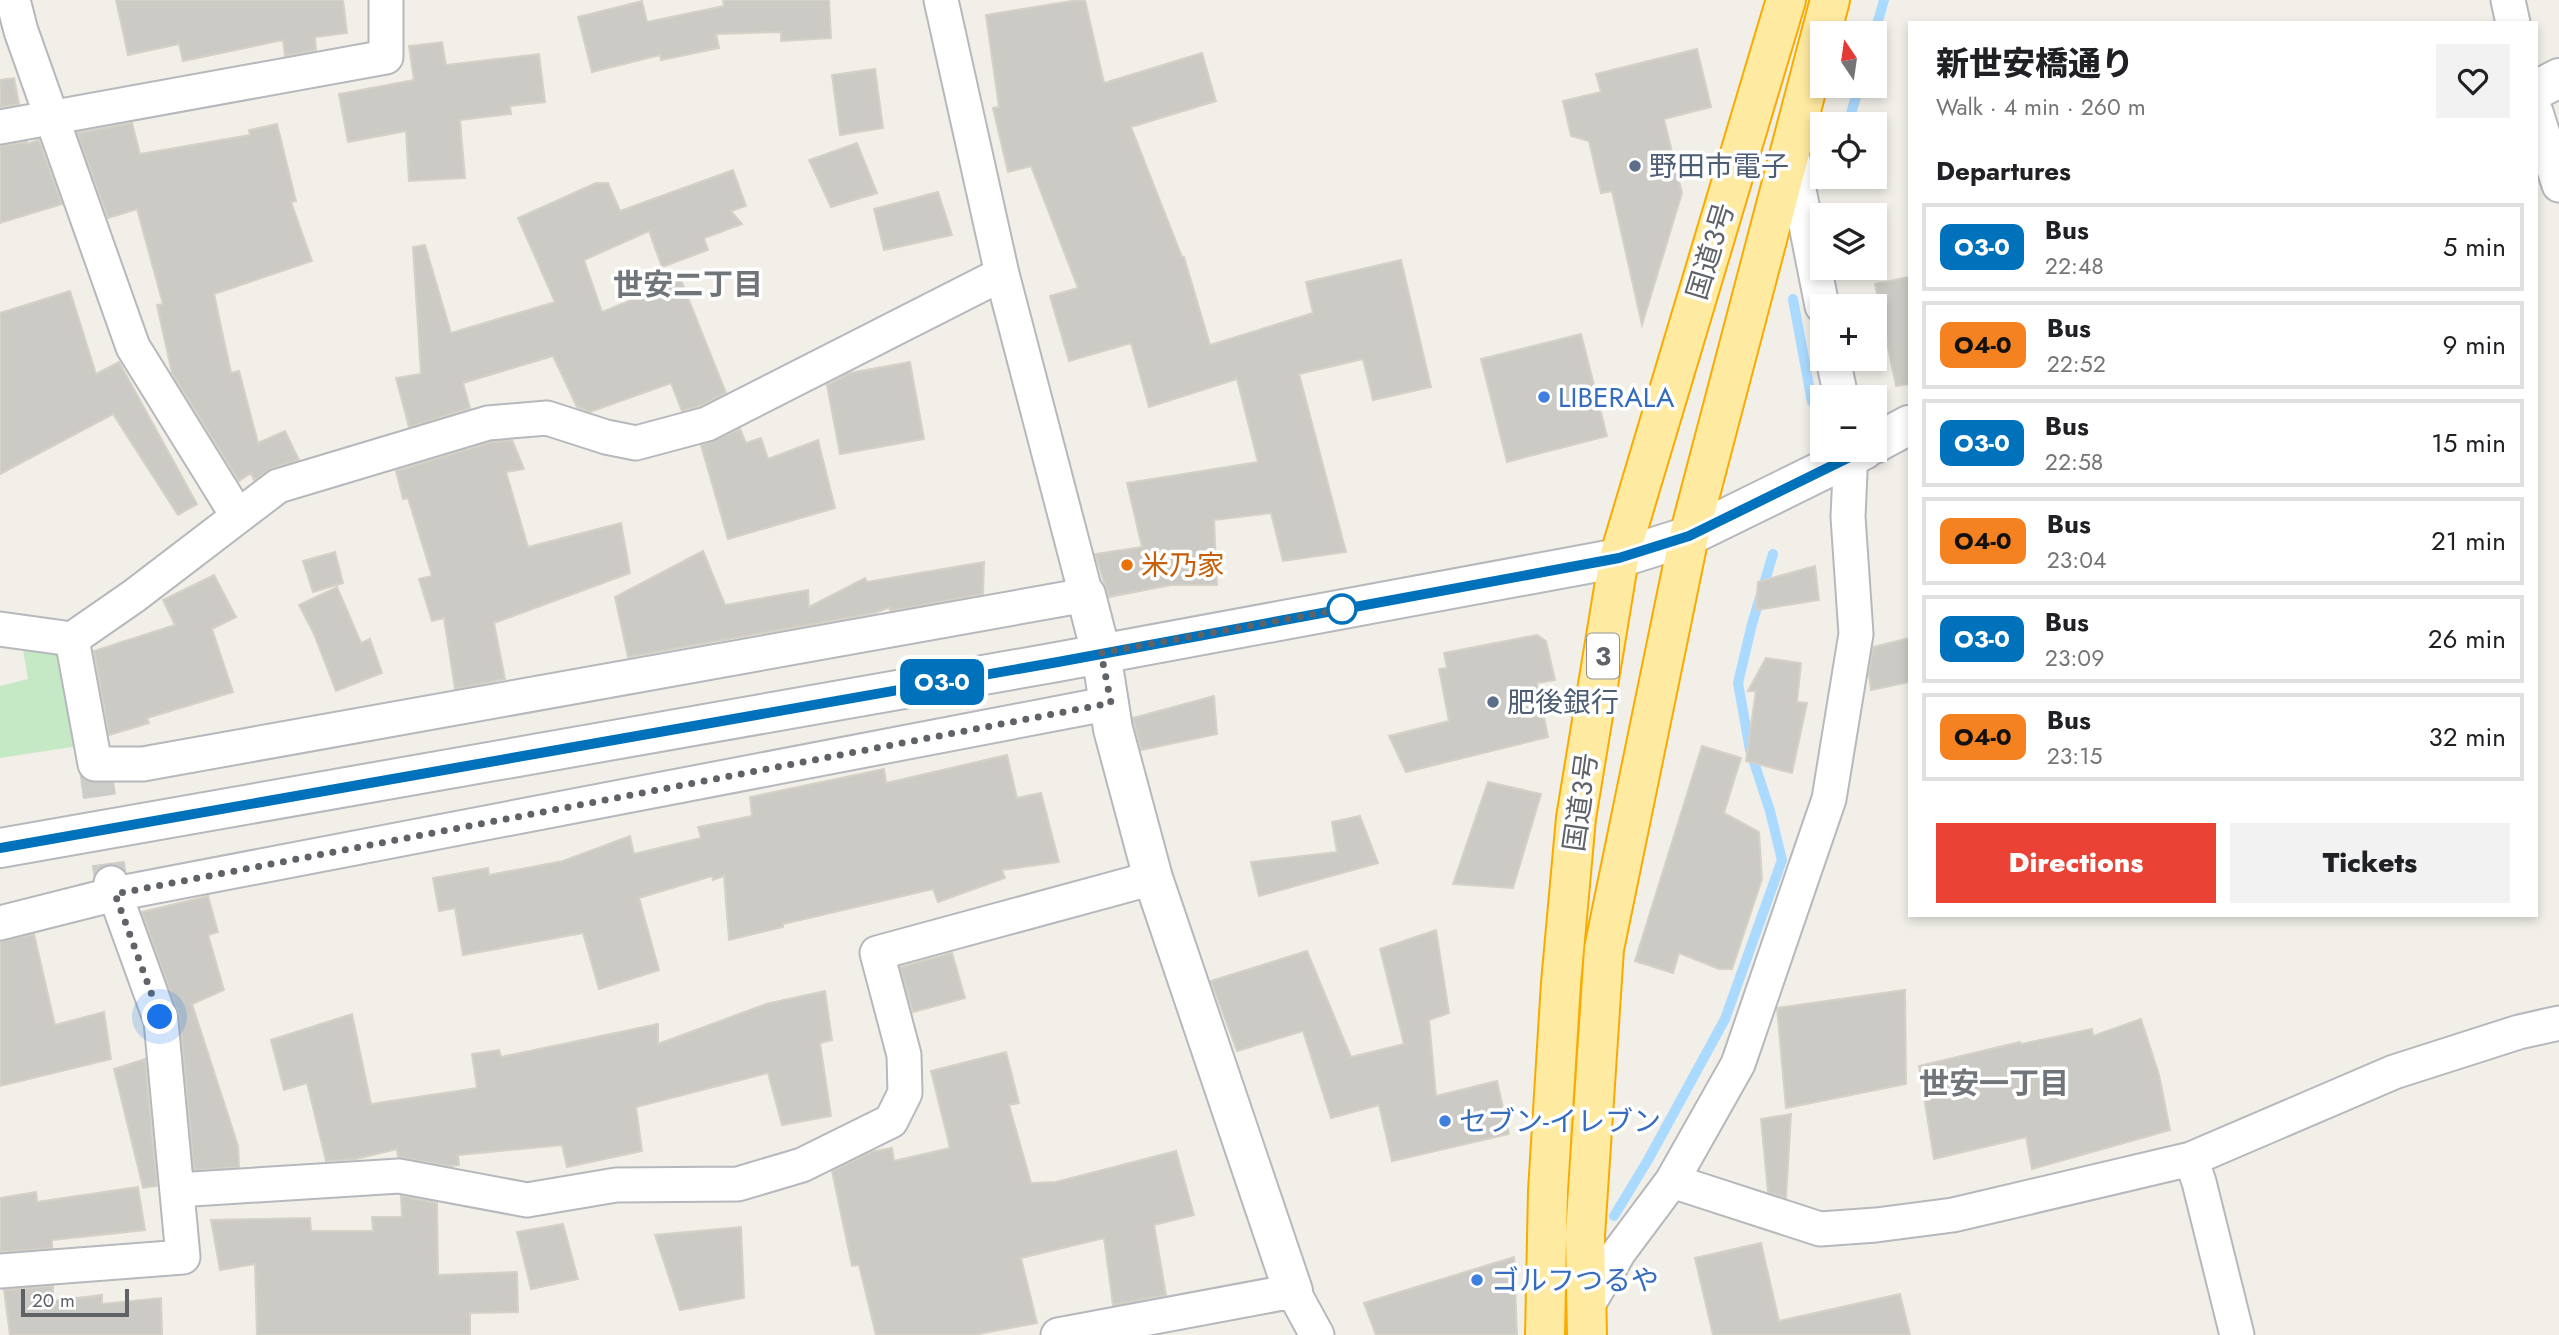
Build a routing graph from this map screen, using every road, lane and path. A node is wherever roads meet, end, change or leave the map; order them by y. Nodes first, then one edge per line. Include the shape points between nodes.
1 (13, 0) edge
2 (386, 0) edge
3 (941, 0) edge
4 (1786, 0) edge
5 (1830, 0) edge
6 (2508, 0) edge
7 (2513, 21) edge
8 (2559, 78) edge
9 (2538, 89) edge
10 (51, 117) junction
11 (2538, 119) edge
12 (0, 127) edge
13 (1791, 149) junction
14 (2559, 185) edge
15 (1002, 274) junction
16 (1820, 294) edge
17 (1908, 426) edge
18 (1887, 436) edge
19 (1836, 462) edge
20 (1858, 462) edge
21 (237, 515) junction
22 (1689, 536) junction
23 (1619, 558) junction
24 (1086, 595) junction
25 (0, 629) edge
26 (72, 639) junction
27 (1101, 653) junction
28 (1111, 703) junction
29 (0, 848) edge
30 (1153, 878) junction
31 (113, 888) junction
32 (0, 923) edge
33 (2559, 1023) edge
34 (2192, 1159) junction
35 (1672, 1181) junction
36 (177, 1190) junction
37 (0, 1271) edge
38 (1293, 1291) junction
39 (1586, 1322) edge
40 (1058, 1335) edge
41 (1317, 1335) edge
42 (1545, 1335) edge
43 (2237, 1335) edge

1 - 10 street
2 - 10 street via 386,57
3 - 15 street
4 - 23 highway, 国道3号 / 3
5 - 13 highway, 国道3号 / 3
6 - 7 street
8 - 9 street
10 - 12 street
10 - 21 street via 133,347
11 - 14 street
13 - 16 street
13 - 22 highway, 国道3号 / 3
15 - 21 street via 707,424 636,443 547,418 488,423 278,486
15 - 24 street
17 - 18 street
19 - 22 street
20 - 35 street via 1848,517 1856,634 1829,799 1738,1064
21 - 26 street
22 - 23 street
22 - 39 highway, 国道3号 / 3 via 1604,949 1586,1235
23 - 27 street
23 - 42 highway, 国道3号 / 3 via 1576,818 1548,1191
24 - 26 street via 144,764 95,765
24 - 27 street
25 - 26 street
27 - 28 street
27 - 29 street
28 - 30 street via 1113,729
28 - 31 street
30 - 36 street via 877,953 904,1055 905,1093 891,1121 802,1165 738,1184 616,1185 527,1200 399,1176
30 - 38 street
31 - 32 street
31 - 36 street via 161,1021
33 - 34 street via 2394,1072
34 - 35 street via 1953,1215 1820,1229
34 - 43 street
35 - 39 street via 1619,1252
36 - 37 street via 183,1256
38 - 40 street
38 - 41 street

